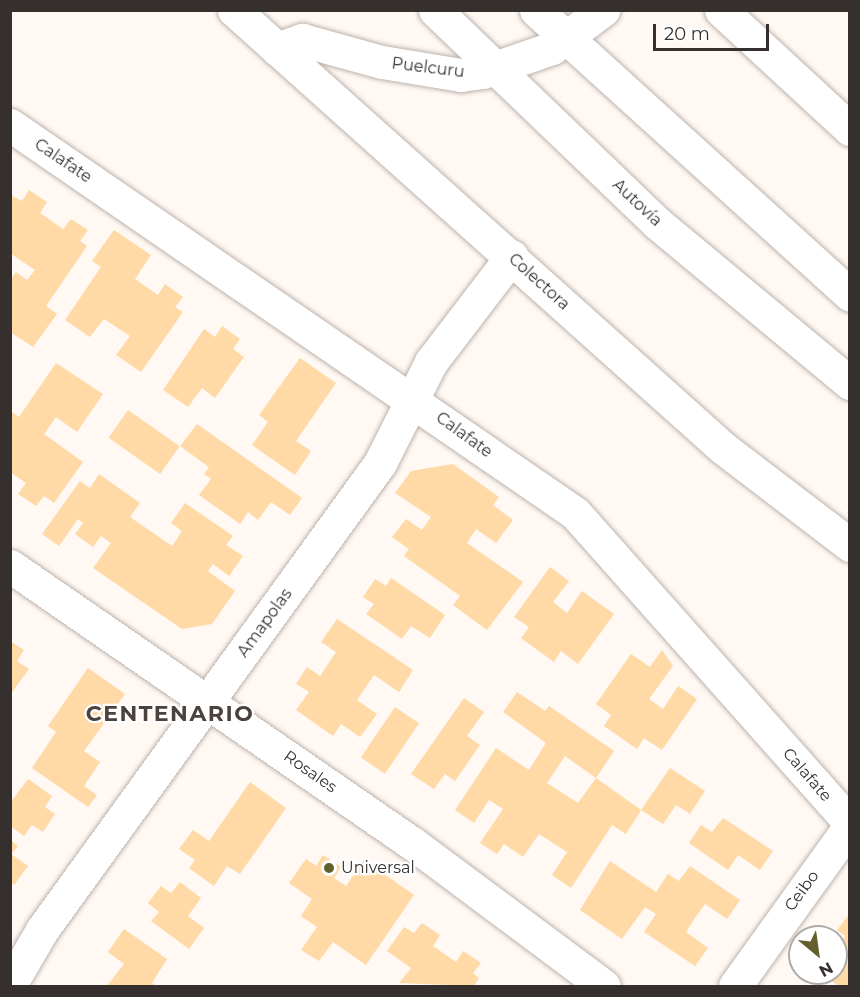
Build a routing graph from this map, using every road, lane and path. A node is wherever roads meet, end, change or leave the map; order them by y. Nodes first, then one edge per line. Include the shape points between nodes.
1 (234, 10) edge
2 (435, 10) edge
3 (536, 10) edge
4 (603, 10) edge
5 (721, 10) edge
6 (566, 39) junction
7 (277, 49) junction
8 (497, 69) junction
9 (10, 125) edge
10 (849, 129) edge
11 (512, 256) junction
12 (849, 295) edge
13 (849, 383) edge
14 (415, 400) junction
15 (849, 545) edge
16 (10, 566) edge
17 (208, 702) junction
18 (849, 825) edge
19 (10, 986) edge
20 (604, 987) edge
21 (735, 987) edge

1 - 7 street, Colectora
2 - 8 street, Autovía
3 - 6 street
4 - 6 street, Puelcuru
5 - 10 street
6 - 8 street, Puelcuru via 535,56
6 - 12 street
7 - 8 street, Puelcuru via 302,40 382,62 461,75
7 - 11 street, Colectora
8 - 13 street, Autovía via 657,223
9 - 14 street, Calafate
11 - 14 street, Amapolas via 431,362
11 - 15 street, Colectora via 723,448
14 - 17 street, Amapolas via 380,463
14 - 18 street, Calafate via 575,513
16 - 17 street, Rosales
17 - 19 street, Amapolas via 42,930
17 - 20 street, Rosales via 412,843
18 - 21 street, Ceibo

